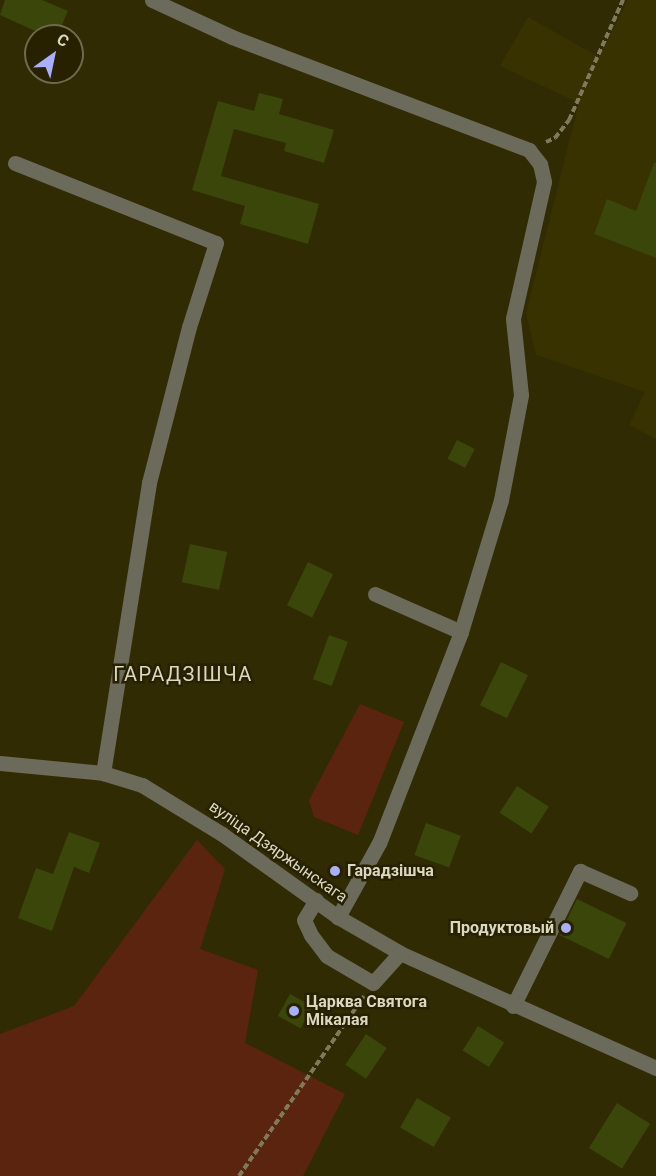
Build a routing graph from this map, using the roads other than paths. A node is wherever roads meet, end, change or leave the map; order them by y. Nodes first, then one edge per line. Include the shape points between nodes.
1 (152, 0) edge
2 (15, 163) dead end
3 (375, 594) dead end
4 (461, 632) junction
5 (0, 763) edge
6 (103, 772) junction
7 (630, 893) dead end
8 (316, 900) junction
9 (338, 918) junction
10 (400, 953) junction
11 (513, 1006) junction
12 (656, 1068) edge

1 - 4 street via 232,37 528,150 540,164 544,182 513,319 521,395 501,500
2 - 6 street via 216,243 189,327 149,483
3 - 4 street
4 - 9 street via 379,843
5 - 6 street, вуліца Дзяржынскага
6 - 8 street, вуліца Дзяржынскага via 141,785 184,809
7 - 11 street via 580,871
8 - 9 street, вуліца Дзяржынскага
8 - 10 street via 304,920 327,956 373,983
9 - 10 street, вуліца Дзяржынскага
10 - 11 street, вуліца Дзяржынскага
11 - 12 street, вуліца Дзяржынскага

